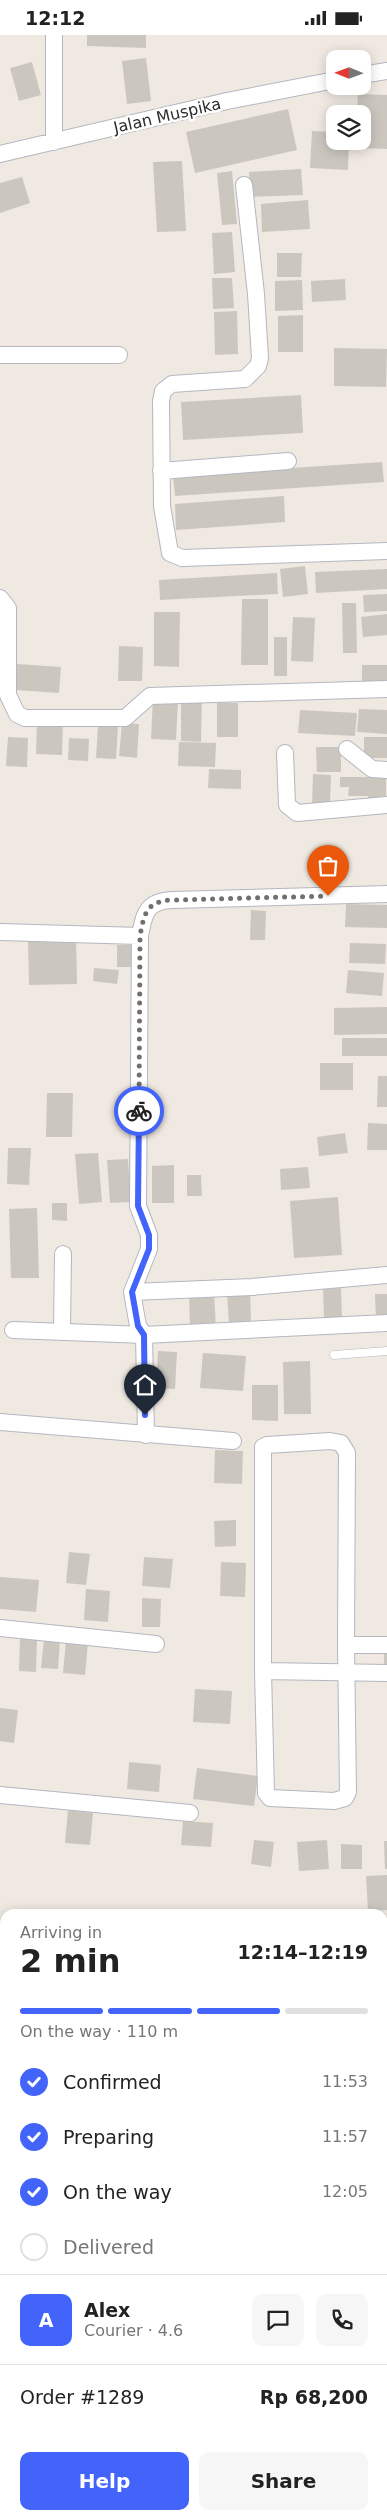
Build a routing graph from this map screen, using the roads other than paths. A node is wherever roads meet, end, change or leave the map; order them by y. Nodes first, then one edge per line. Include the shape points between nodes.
1 (54, 35) edge
2 (387, 71) edge
3 (371, 74) edge
4 (326, 82) edge
5 (54, 142) junction
6 (0, 154) edge
7 (244, 185) dead end
8 (0, 355) edge
9 (119, 355) dead end
10 (288, 461) dead end
11 (161, 471) junction
12 (387, 551) edge
13 (0, 598) edge
14 (387, 689) edge
15 (347, 749) dead end
16 (285, 753) dead end
17 (387, 770) edge
18 (387, 805) edge
19 (387, 894) edge
20 (0, 932) edge
21 (140, 936) junction
22 (63, 1254) dead end
23 (387, 1275) edge
24 (132, 1292) junction
25 (387, 1323) edge
26 (12, 1329) dead end
27 (62, 1331) junction
28 (144, 1335) junction
29 (387, 1351) edge
30 (334, 1355) dead end
31 (0, 1422) edge
32 (146, 1435) junction
33 (233, 1441) dead end
34 (0, 1628) edge
35 (156, 1644) dead end
36 (346, 1645) junction
37 (387, 1645) edge
38 (263, 1671) junction
39 (346, 1673) junction
40 (387, 1673) edge
41 (0, 1795) edge
42 (190, 1813) dead end

1 - 5 street
2 - 3 street
4 - 5 street, Jalan Muspika via 227,101
5 - 6 street, Jalan Muspika
7 - 11 street via 256,294 258,366 245,379 165,387 161,401
8 - 9 street
10 - 11 street
11 - 12 street via 167,543 175,557
13 - 14 street via 8,609 8,695 16,714 25,718 125,718 148,697
15 - 17 street via 372,769
16 - 18 street via 286,798 293,811
19 - 21 street via 159,900 150,906
20 - 21 street
21 - 24 street via 138,1206 149,1235 149,1249
22 - 27 street
23 - 24 street via 252,1287
24 - 28 street via 138,1326
25 - 28 street
26 - 27 street
27 - 28 street
28 - 32 street
29 - 30 lane
31 - 32 street
32 - 33 street
34 - 35 street
36 - 37 street
36 - 38 street via 346,1453 341,1443 330,1441 267,1445 263,1447 262,1454
36 - 39 street
38 - 39 street
38 - 39 street via 266,1793 270,1798 334,1801 345,1798 348,1792
39 - 40 street
41 - 42 street

